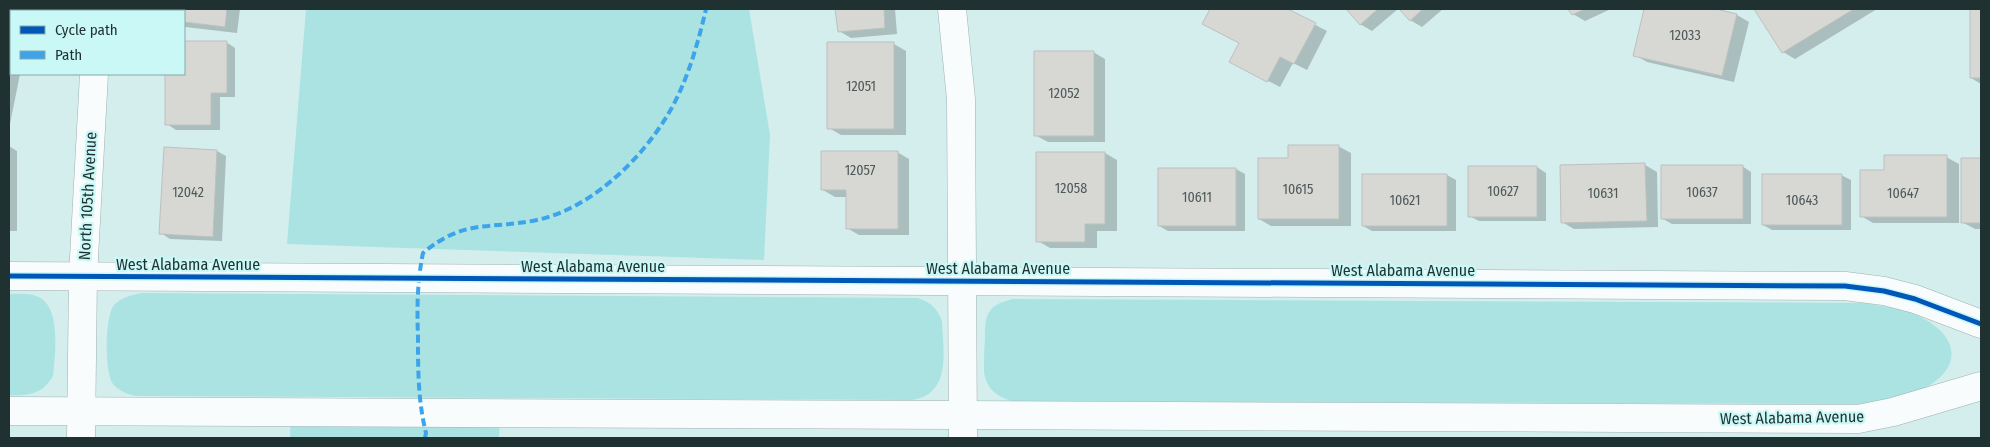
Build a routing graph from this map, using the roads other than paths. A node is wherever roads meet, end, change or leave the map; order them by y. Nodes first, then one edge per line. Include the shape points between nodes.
1 (952, 9) edge
2 (94, 75) edge
3 (9, 276) edge
4 (83, 276) junction
5 (964, 280) junction
6 (1981, 324) edge
7 (1981, 386) edge
8 (9, 411) edge
9 (82, 411) junction
10 (963, 426) edge
11 (81, 438) edge

1 - 5 street via 961,99
2 - 4 street, North 105th Avenue
3 - 4 street, West Alabama Avenue
4 - 5 street, West Alabama Avenue
4 - 9 street, North 105th Avenue
5 - 6 street, West Alabama Avenue via 1845,286 1884,290
5 - 10 street
7 - 10 street, West Alabama Avenue via 1858,419
8 - 9 street, West Alabama Avenue
9 - 10 street, West Alabama Avenue
9 - 11 street, North 105th Avenue

